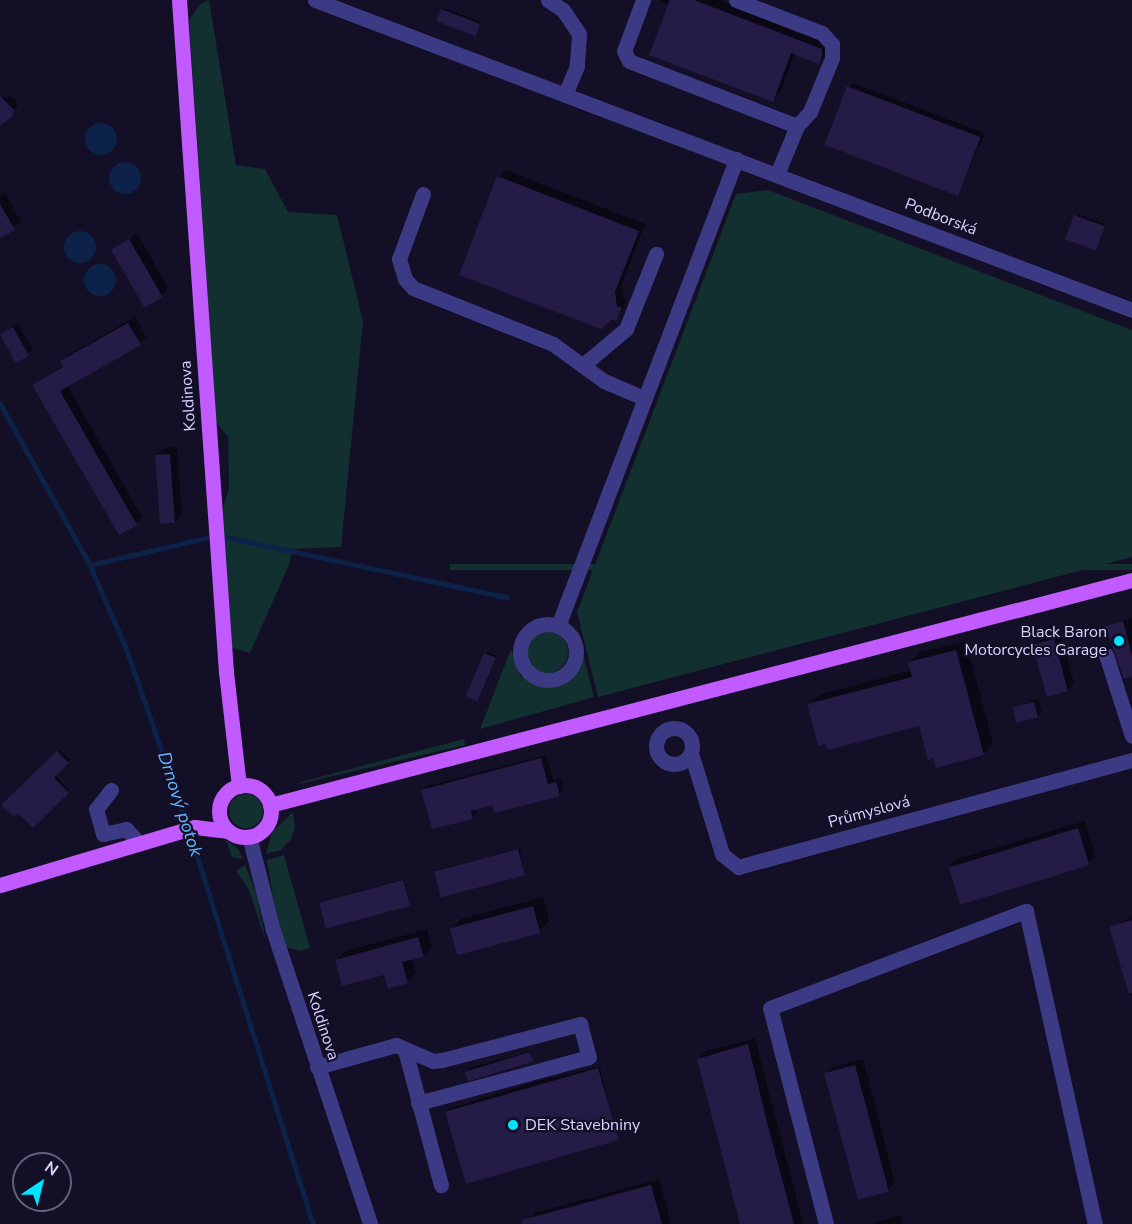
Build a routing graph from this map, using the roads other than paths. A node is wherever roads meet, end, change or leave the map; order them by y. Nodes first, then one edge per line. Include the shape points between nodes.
1 (315, 0) edge
2 (548, 0) edge
3 (643, 0) edge
4 (736, 0) edge
5 (181, 1) edge
6 (565, 94) junction
7 (797, 126) junction
8 (736, 159) junction
9 (777, 174) junction
10 (423, 194) dead end
11 (656, 254) dead end
12 (1132, 310) edge
13 (583, 365) junction
14 (644, 398) junction
15 (1132, 580) edge
16 (558, 626) dead end
17 (1106, 655) dead end
18 (1132, 735) edge
19 (690, 753) dead end
20 (1132, 760) edge
21 (239, 786) junction
22 (111, 790) dead end
23 (270, 805) junction
24 (219, 807) junction
25 (200, 825) junction
26 (229, 831) junction
27 (249, 836) junction
28 (139, 843) junction
29 (0, 885) edge
30 (405, 1050) junction
31 (317, 1066) junction
32 (418, 1103) junction
33 (441, 1185) dead end
34 (370, 1224) edge
35 (826, 1224) edge
36 (1095, 1224) edge

1 - 6 street, Podborská
2 - 6 street via 563,10 579,34 577,66
3 - 7 street via 624,51 629,62
4 - 7 street via 822,33 832,44 832,58 810,112
5 - 21 main road, Koldinova via 226,672
6 - 8 street, Podborská
7 - 9 street
8 - 9 street, Podborská
8 - 14 street
9 - 12 street, Podborská
10 - 13 street via 399,259 405,279 413,288 553,344
11 - 13 street via 626,329
13 - 14 street via 604,381
14 - 16 street
15 - 23 main road
17 - 18 street
19 - 20 street, Průmyslová via 722,854 738,867
21 - 23 main road via 255,787
21 - 24 main road via 230,790
22 - 28 street via 96,809 103,834 126,829
23 - 27 main road via 264,828
24 - 25 main road
24 - 26 main road via 221,820
25 - 26 main road
25 - 28 main road
26 - 27 main road
27 - 31 street, Koldinova via 273,930
28 - 29 main road
30 - 31 street via 396,1045
30 - 32 street
30 - 32 street via 442,1060 580,1024 589,1057
31 - 34 street, Koldinova
32 - 33 street
35 - 36 street via 770,1008 1026,911

